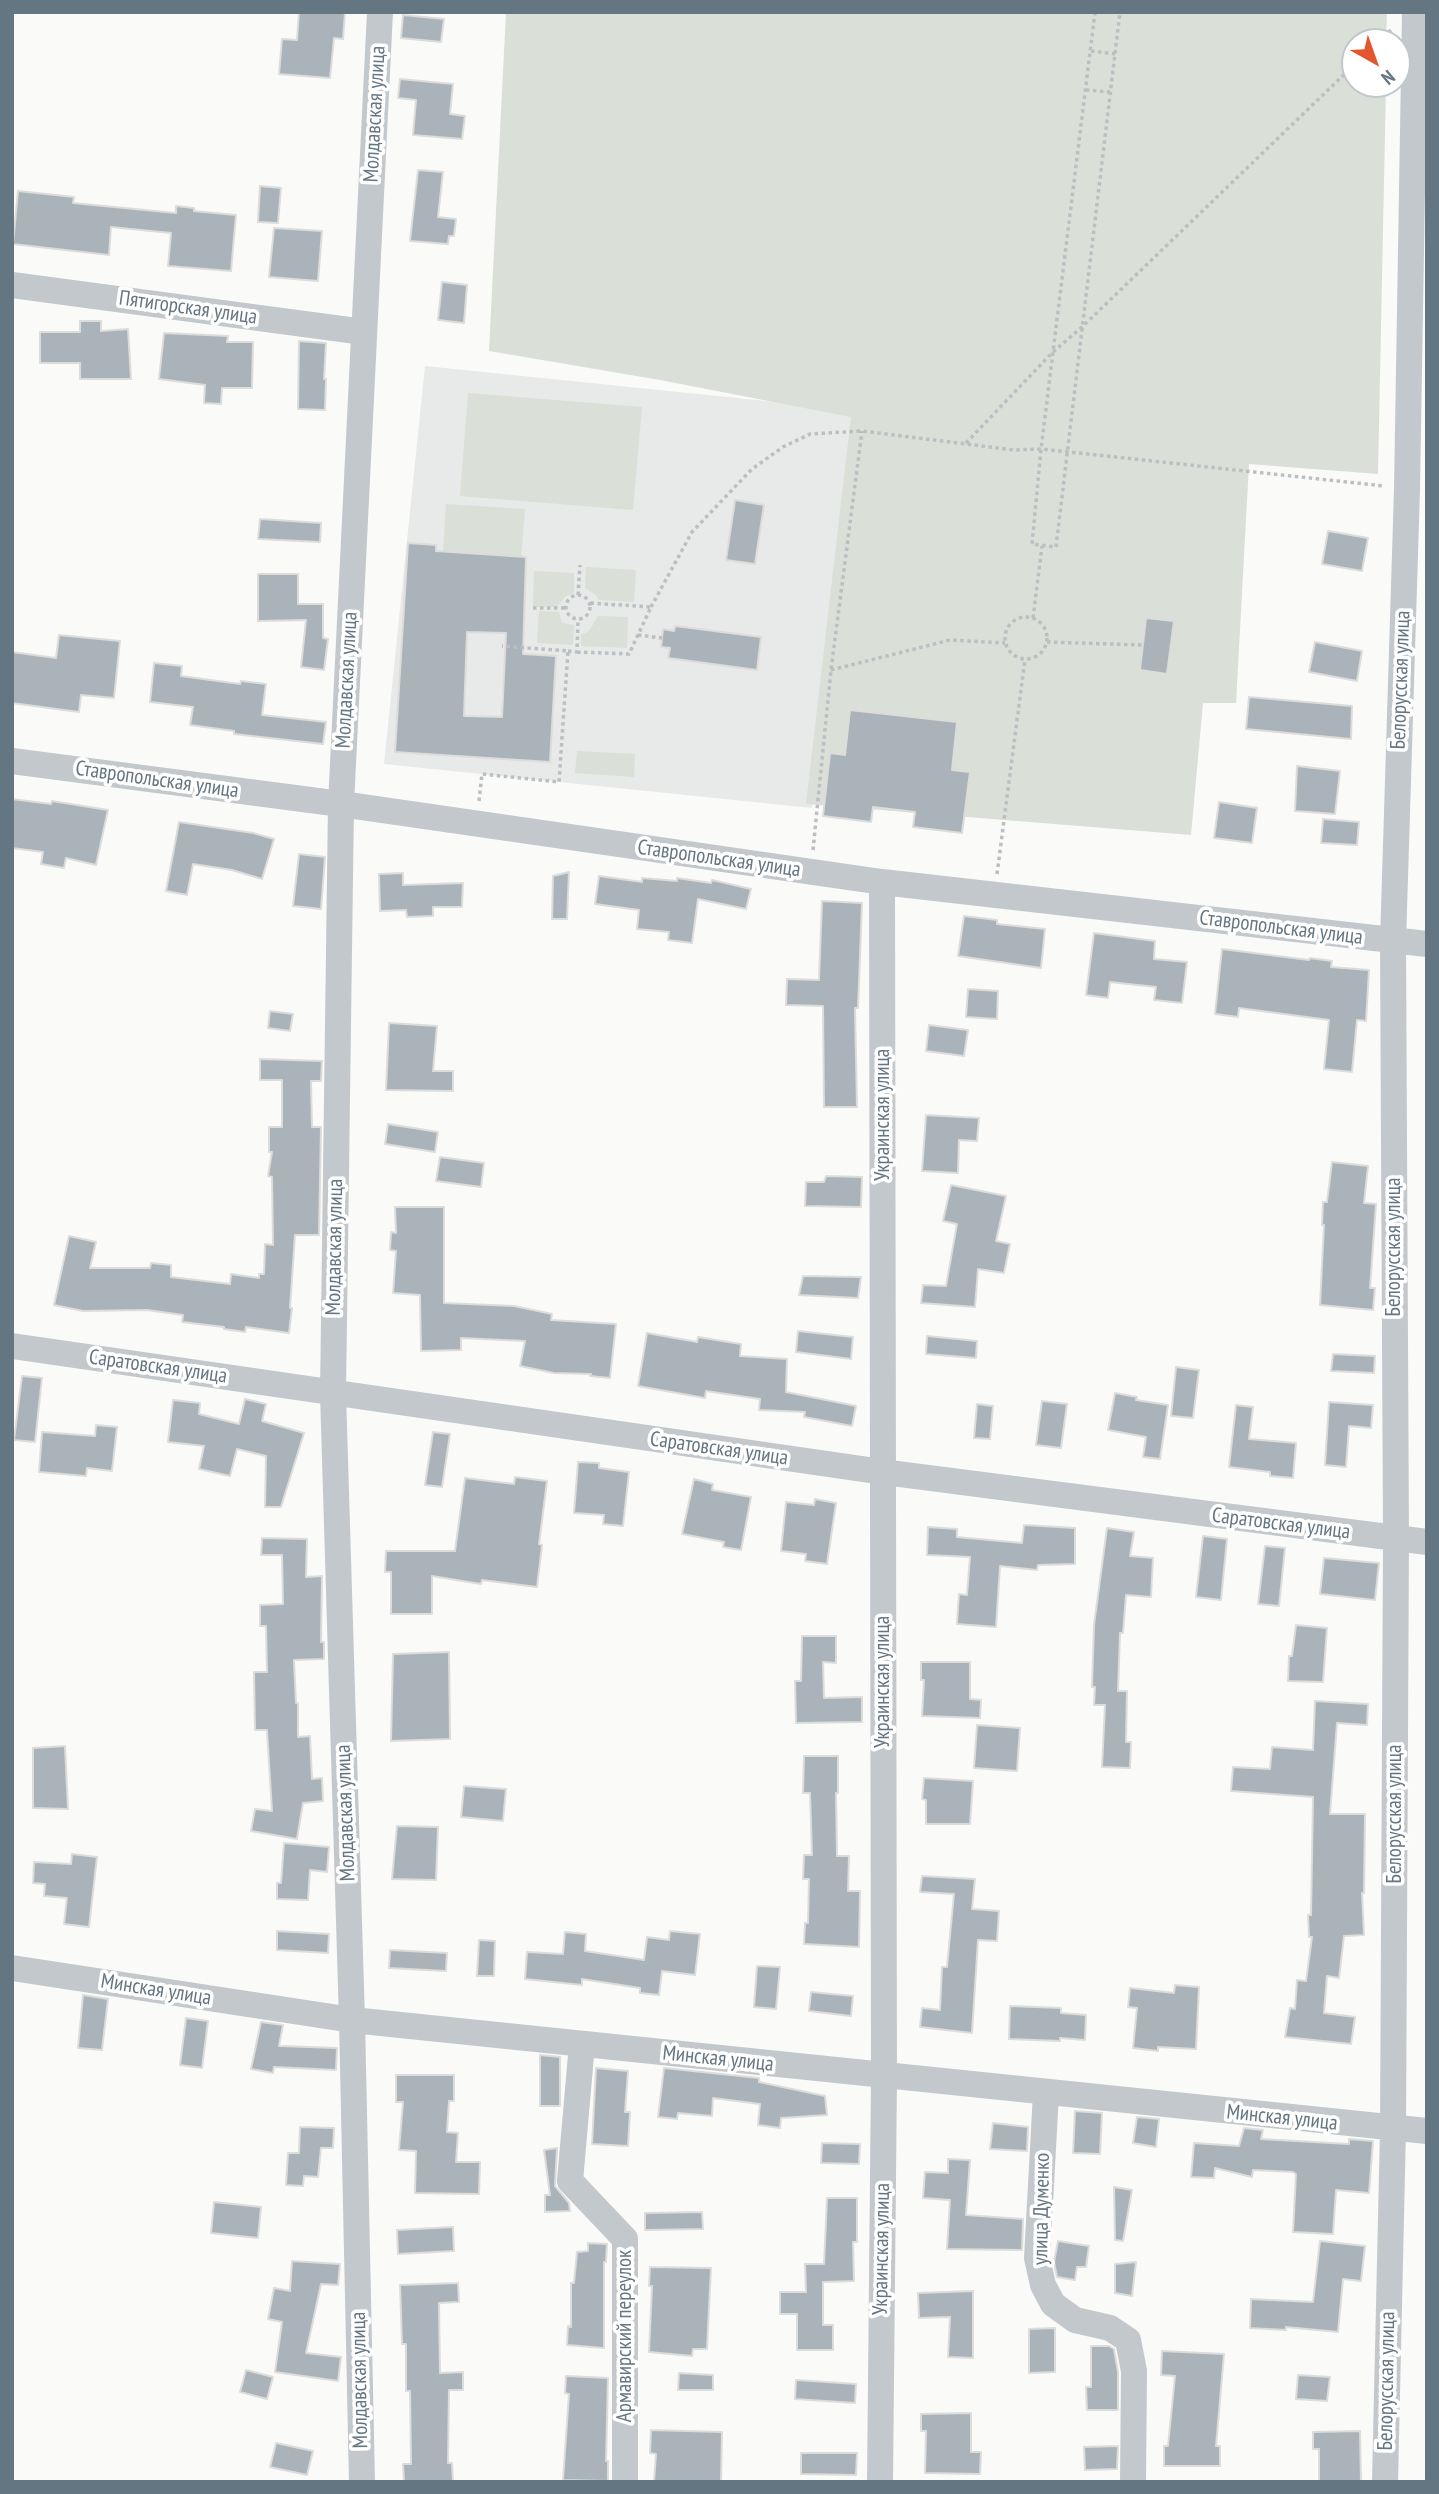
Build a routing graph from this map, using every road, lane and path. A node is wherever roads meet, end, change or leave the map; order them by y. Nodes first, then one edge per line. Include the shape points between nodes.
1 (380, 12) edge
2 (1095, 12) edge
3 (1120, 12) edge
4 (1415, 12) edge
5 (1091, 51) junction
6 (1115, 54) junction
7 (1341, 77) edge
8 (1086, 90) junction
9 (1110, 92) junction
10 (12, 285) edge
11 (1082, 327) junction
12 (364, 332) junction
13 (1053, 352) junction
14 (862, 431) junction
15 (965, 443) junction
16 (1041, 449) junction
17 (1068, 452) junction
18 (1414, 478) edge
19 (1042, 545) junction
20 (580, 565) dead end
21 (578, 595) junction
22 (590, 604) junction
23 (651, 607) junction
24 (533, 608) dead end
25 (566, 608) junction
26 (1032, 618) junction
27 (578, 619) junction
28 (638, 635) junction
29 (662, 638) dead end
30 (1047, 642) junction
31 (1005, 643) junction
32 (1143, 645) dead end
33 (502, 646) dead end
34 (568, 651) junction
35 (577, 652) junction
36 (1025, 659) junction
37 (831, 670) junction
38 (12, 761) edge
39 (341, 804) junction
40 (476, 824) junction
41 (811, 872) junction
42 (882, 882) junction
43 (994, 894) junction
44 (1393, 942) junction
45 (1427, 944) edge
46 (12, 1346) edge
47 (334, 1392) junction
48 (883, 1472) junction
49 (1396, 1539) junction
50 (1427, 1542) edge
51 (12, 1968) edge
52 (352, 2020) junction
53 (582, 2044) junction
54 (884, 2076) junction
55 (1046, 2093) junction
56 (1393, 2129) junction
57 (1427, 2131) edge
58 (362, 2482) edge
59 (625, 2482) edge
60 (880, 2482) edge
61 (1133, 2482) edge
62 (1385, 2482) edge

1 - 12 street, Молдавская улица
2 - 5 path
3 - 6 path
4 - 18 street, Белорусская улица
5 - 6 path
5 - 8 path
6 - 9 path
7 - 11 path
8 - 9 path
8 - 13 path
9 - 11 path
10 - 12 street, Пятигорская улица
11 - 13 path
11 - 17 path
12 - 39 street, Молдавская улица
13 - 15 path
13 - 16 path
14 - 15 path
14 - 23 path via 810,433 752,469 692,532
14 - 37 path
15 - 16 path
16 - 17 path
16 - 19 path via 1032,544
17 - 18 path
17 - 19 path via 1056,547
18 - 44 street, Белорусская улица
19 - 26 path
20 - 21 path
21 - 22 path
21 - 25 path
22 - 23 path
22 - 27 path via 589,613
23 - 28 path
24 - 25 path
25 - 27 path
26 - 30 path via 1042,625
26 - 31 path via 1014,621 1006,631
27 - 35 path
28 - 29 path
28 - 35 path via 629,654
30 - 32 path
30 - 36 path via 1037,657
31 - 36 path via 1010,653
31 - 37 path via 950,640
33 - 34 path
34 - 35 path
34 - 40 path via 559,782 482,774
36 - 43 path
37 - 41 path
38 - 39 street, Ставропольская улица
39 - 40 street, Ставропольская улица
39 - 47 street, Молдавская улица
40 - 41 street, Ставропольская улица
41 - 42 street, Ставропольская улица
42 - 43 street, Ставропольская улица
42 - 48 street, Украинская улица
43 - 44 street, Ставропольская улица
44 - 45 street, Ставропольская улица
44 - 49 street, Белорусская улица
46 - 47 street, Саратовская улица
47 - 48 street, Саратовская улица
47 - 52 street, Молдавская улица
48 - 49 street, Саратовская улица
48 - 54 street, Украинская улица
49 - 50 street, Саратовская улица
49 - 56 street, Белорусская улица
51 - 52 street, Минская улица
52 - 53 street, Минская улица
52 - 58 street, Молдавская улица
53 - 54 street, Минская улица
53 - 59 street, Армавирский переулок via 570,2181 625,2239
54 - 55 street, Минская улица
54 - 60 street, Украинская улица
55 - 56 street, Минская улица
55 - 61 street, улица Думенко via 1037,2258 1043,2285 1053,2304 1075,2320 1110,2328 1128,2340 1134,2371
56 - 57 street, Минская улица
56 - 62 street, Белорусская улица

